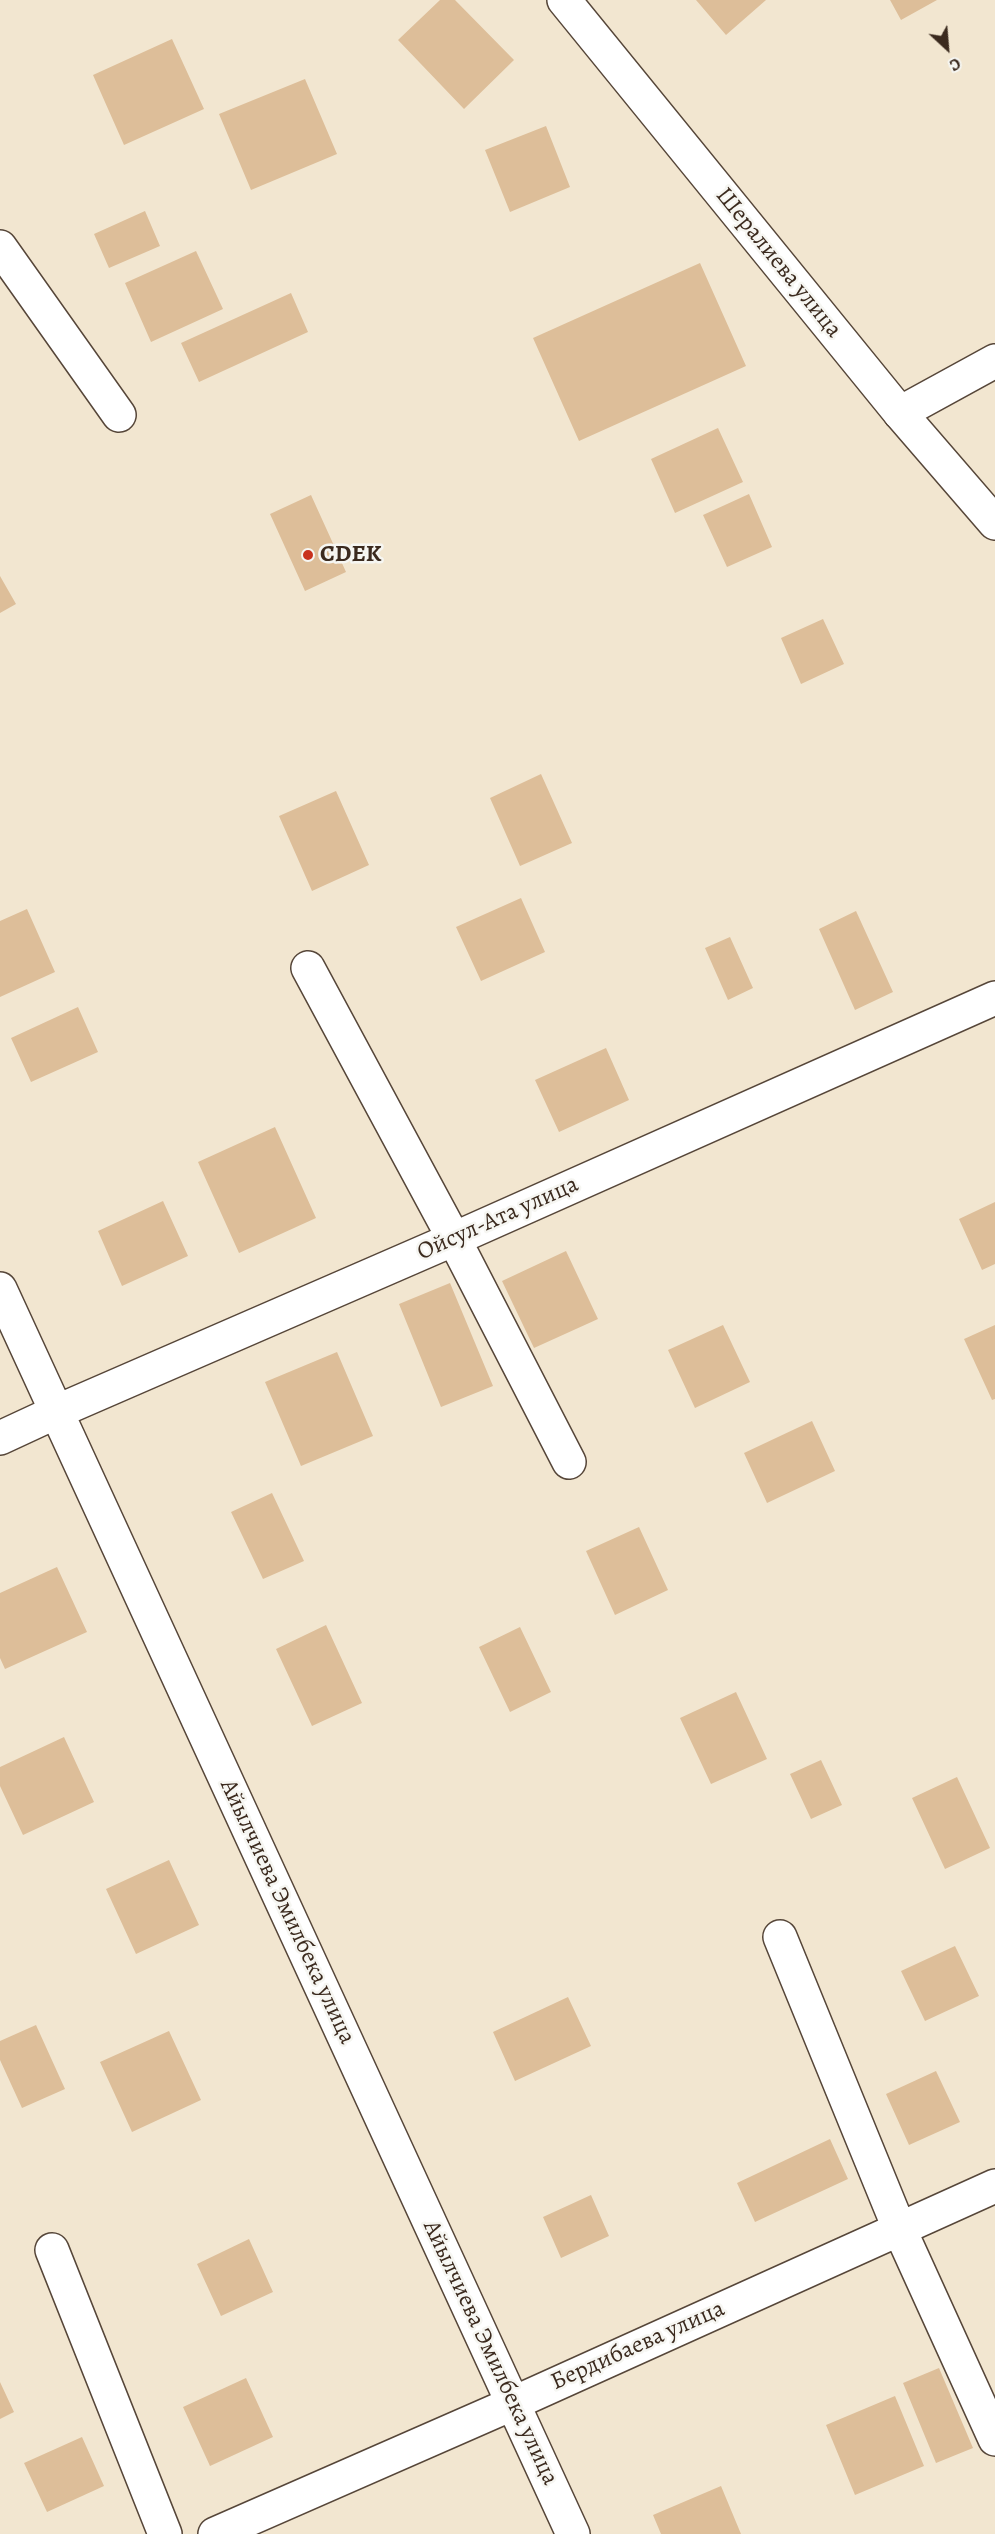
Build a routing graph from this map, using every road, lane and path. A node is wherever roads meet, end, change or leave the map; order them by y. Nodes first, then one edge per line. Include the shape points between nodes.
1 (564, 0) edge
2 (0, 247) edge
3 (995, 361) edge
4 (900, 412) junction
5 (118, 415) dead end
6 (995, 523) edge
7 (308, 968) dead end
8 (995, 998) edge
9 (454, 1239) junction
10 (0, 1289) edge
11 (56, 1412) junction
12 (0, 1438) edge
13 (569, 1462) dead end
14 (780, 1937) dead end
15 (995, 2186) edge
16 (899, 2228) junction
17 (52, 2250) dead end
18 (514, 2403) junction
19 (995, 2439) edge
20 (165, 2534) edge
21 (215, 2534) edge
22 (573, 2534) edge

1 - 4 street, Шералиева улица
2 - 5 street
3 - 4 street
4 - 6 street, Шералиева улица
7 - 9 street
8 - 9 street, Ойсул-Ата улица
9 - 11 street, Ойсул-Ата улица
9 - 13 street
10 - 11 street, Айылчиева Эмилбека улица
11 - 12 street, Ойсул-Ата улица
11 - 18 street, Айылчиева Эмилбека улица
14 - 16 street
15 - 16 street, Бердибаева улица
16 - 18 street, Бердибаева улица
16 - 19 street
17 - 20 street
18 - 21 street, Бердибаева улица
18 - 22 street, Айылчиева Эмилбека улица

